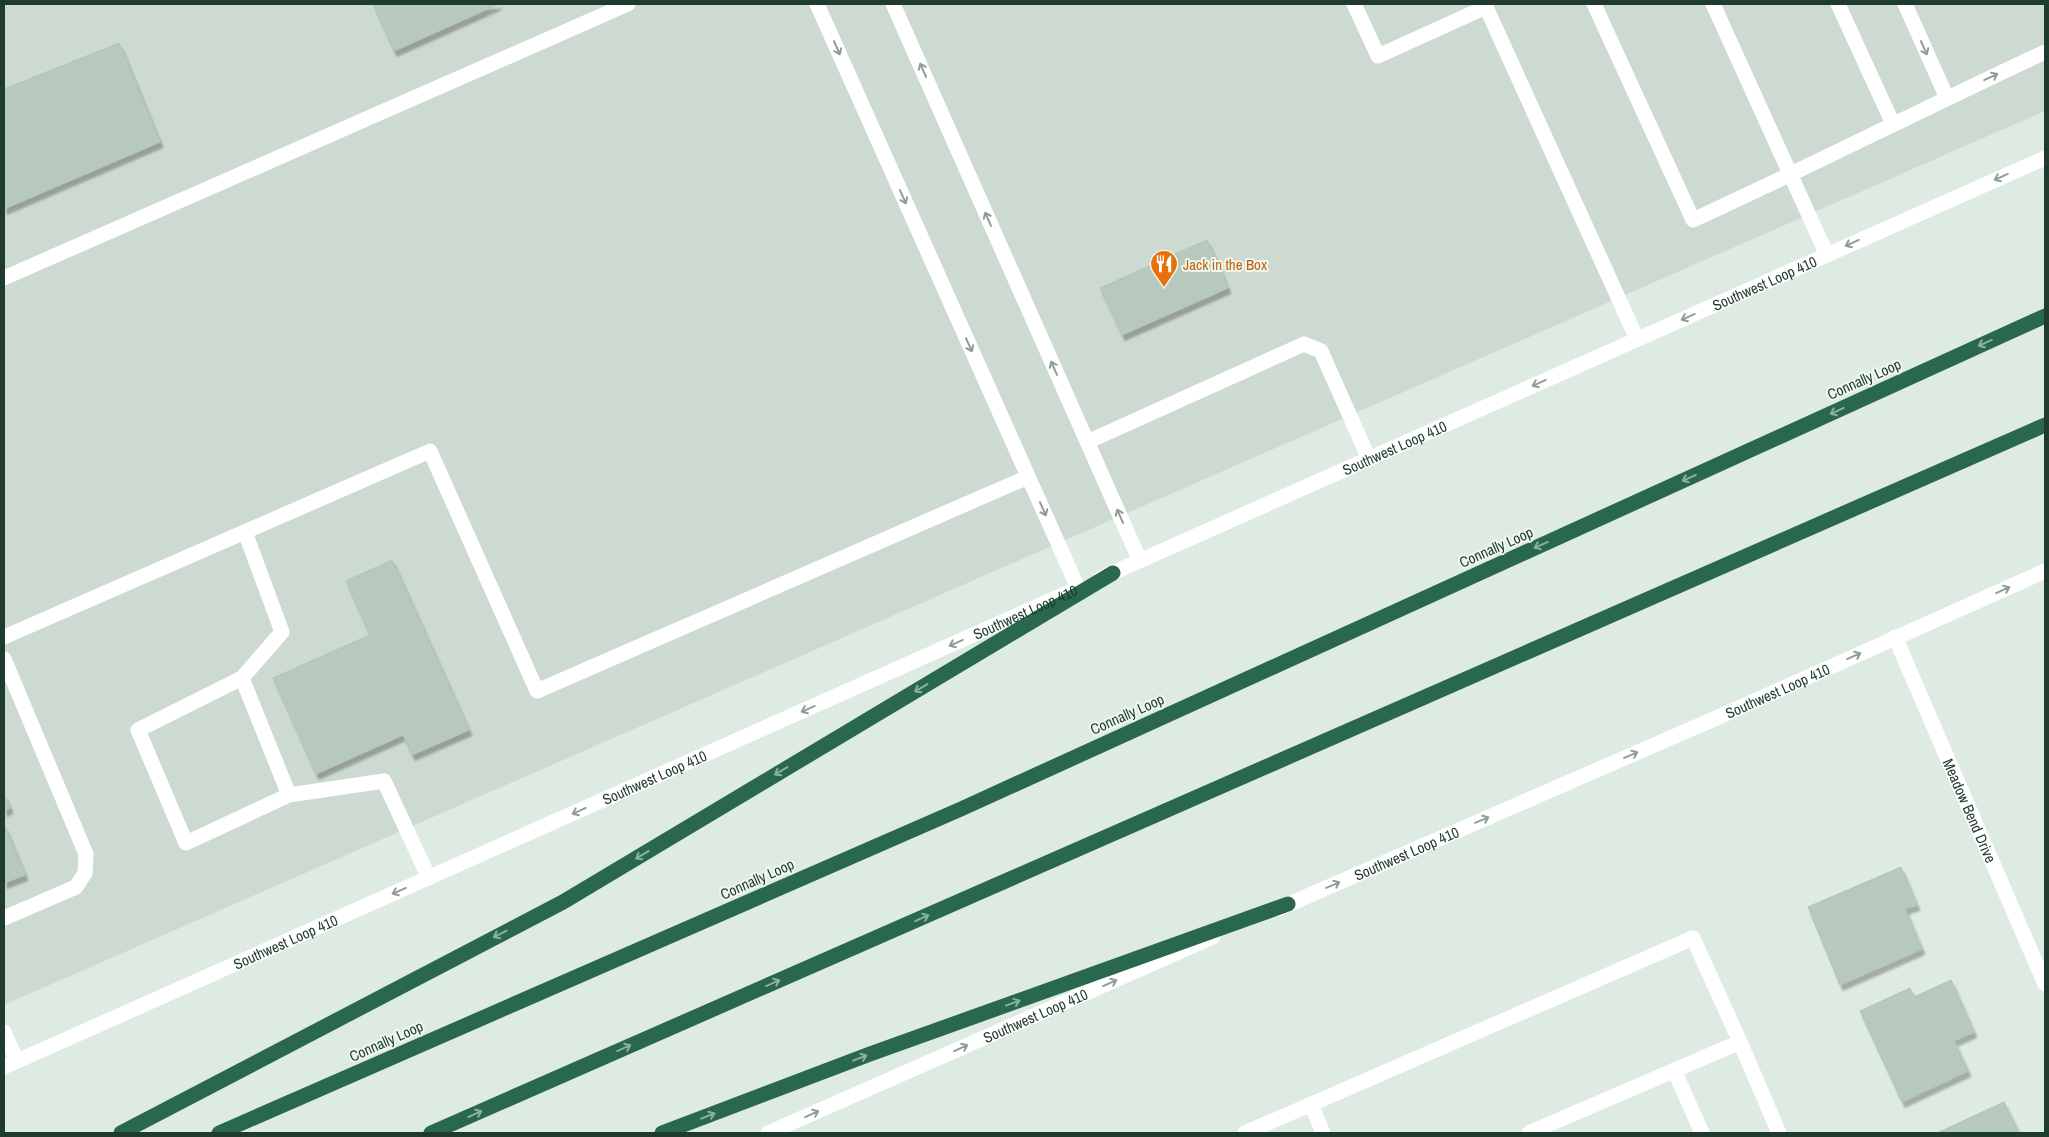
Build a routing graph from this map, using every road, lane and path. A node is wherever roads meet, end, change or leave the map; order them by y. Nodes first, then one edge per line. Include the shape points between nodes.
1 (628, 4) edge
2 (817, 4) edge
3 (893, 4) edge
4 (1354, 4) edge
5 (1594, 4) edge
6 (1713, 4) edge
7 (1838, 4) edge
8 (1904, 4) edge
9 (2045, 52) edge
10 (1946, 98) junction
11 (1893, 124) junction
12 (2045, 158) edge
13 (1791, 176) junction
14 (1827, 255) junction
15 (4, 278) edge
16 (2045, 315) edge
17 (1637, 339) junction
18 (2045, 425) edge
19 (1087, 442) junction
20 (1369, 459) junction
21 (1028, 477) junction
22 (245, 532) junction
23 (1140, 561) junction
24 (2045, 571) edge
25 (1112, 573) junction
26 (1078, 588) junction
27 (4, 636) edge
28 (1895, 637) junction
29 (4, 659) edge
30 (242, 678) junction
31 (289, 795) junction
32 (429, 878) junction
33 (1288, 904) junction
34 (4, 918) edge
35 (2045, 984) edge
36 (4, 1032) edge
37 (1740, 1042) junction
38 (10, 1064) edge
39 (1674, 1070) junction
40 (1311, 1104) junction
41 (783, 1130) edge
42 (121, 1133) edge
43 (218, 1133) edge
44 (431, 1133) edge
45 (662, 1133) edge
46 (768, 1133) edge
47 (1245, 1133) edge
48 (1323, 1133) edge
49 (1529, 1133) edge
50 (1702, 1133) edge
51 (1779, 1133) edge

1 - 15 main road
2 -> 21 main road
19 -> 3 main road
4 - 17 main road via 1378,56 1486,7
5 - 13 main road via 1693,220
6 - 13 main road
7 - 11 main road
8 -> 10 main road
10 -> 9 main road
10 - 11 main road
11 - 13 main road
12 -> 14 main road, Southwest Loop 410
13 - 14 main road
14 -> 17 main road, Southwest Loop 410
16 -> 43 highway, Connally Loop via 961,809
17 -> 20 main road, Southwest Loop 410
44 -> 18 highway
19 - 20 main road via 1304,344 1321,351
23 -> 19 main road
20 - 23 main road, Southwest Loop 410
21 - 22 main road via 536,692 430,451
21 -> 26 main road
22 - 27 main road
22 - 30 main road via 282,632
23 - 25 main road, Southwest Loop 410
28 -> 24 main road, Southwest Loop 410
25 - 26 main road, Southwest Loop 410
25 -> 42 highway via 563,902
26 -> 32 main road, Southwest Loop 410
33 -> 28 main road, Southwest Loop 410
28 - 35 main road, Meadow Bend Drive
29 - 34 main road via 86,854 85,873 76,888
30 - 31 main road
30 - 31 main road via 138,730 186,843
31 - 32 main road via 384,781
32 -> 38 main road, Southwest Loop 410
41 -> 33 main road, Southwest Loop 410
45 -> 33 highway via 870,1054
36 - 38 main road
37 - 39 main road
37 - 40 main road via 1693,938
37 - 51 main road
39 - 49 main road
39 - 50 main road
40 - 47 main road
40 - 48 main road
41 - 46 main road, Southwest Loop 410

